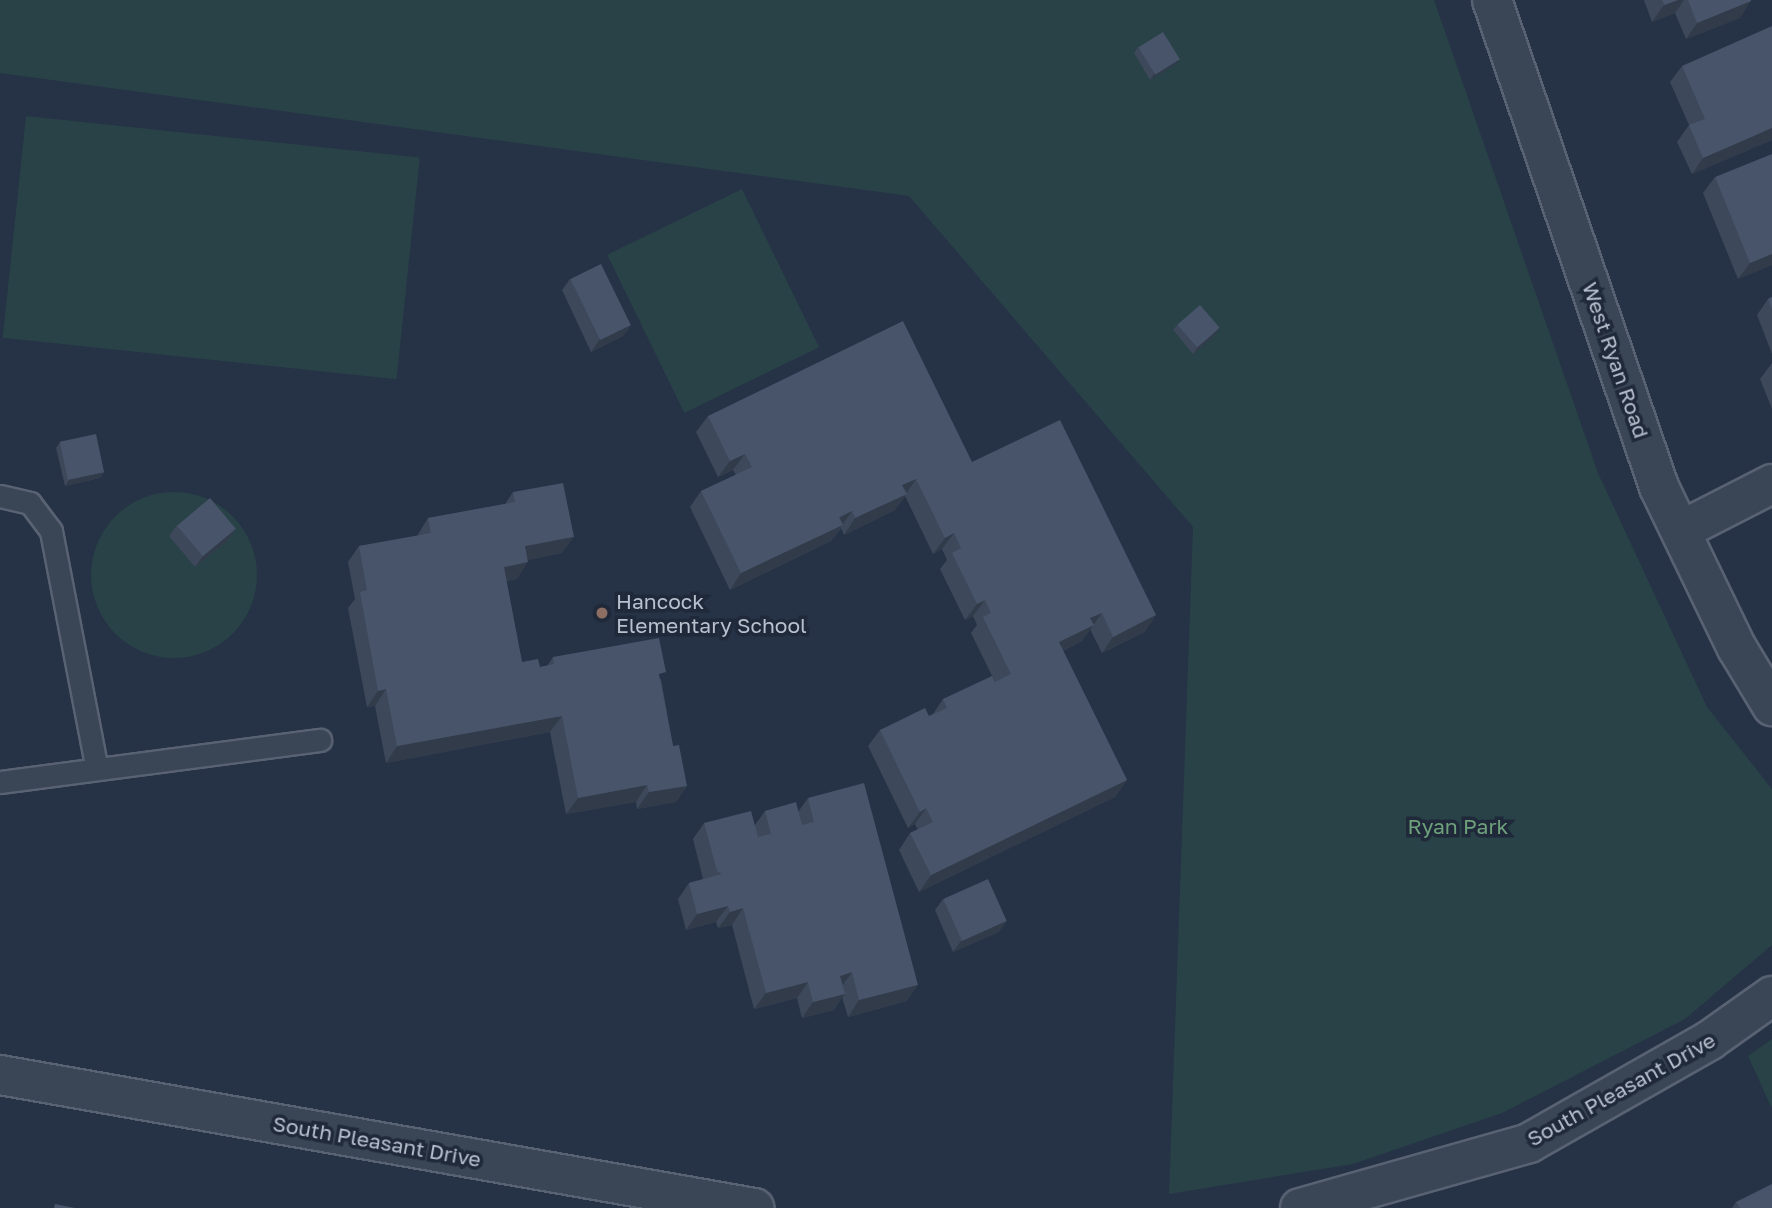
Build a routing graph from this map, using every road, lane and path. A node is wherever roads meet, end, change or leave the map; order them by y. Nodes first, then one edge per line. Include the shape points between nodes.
1 (1492, 0) edge
2 (1772, 484) edge
3 (0, 496) edge
4 (1682, 530) junction
5 (1772, 706) edge
6 (320, 740) dead end
7 (97, 769) junction
8 (0, 782) edge
9 (1772, 996) edge
10 (0, 1075) edge
11 (754, 1208) edge
12 (1300, 1208) edge

1 - 4 street, West Ryan Road via 1660,487
2 - 4 street
3 - 7 lane via 30,503 51,531
4 - 5 street, West Ryan Road via 1737,648
6 - 7 lane
7 - 8 lane
9 - 12 street, South Pleasant Drive via 1710,1040 1529,1143
10 - 11 street, South Pleasant Drive

